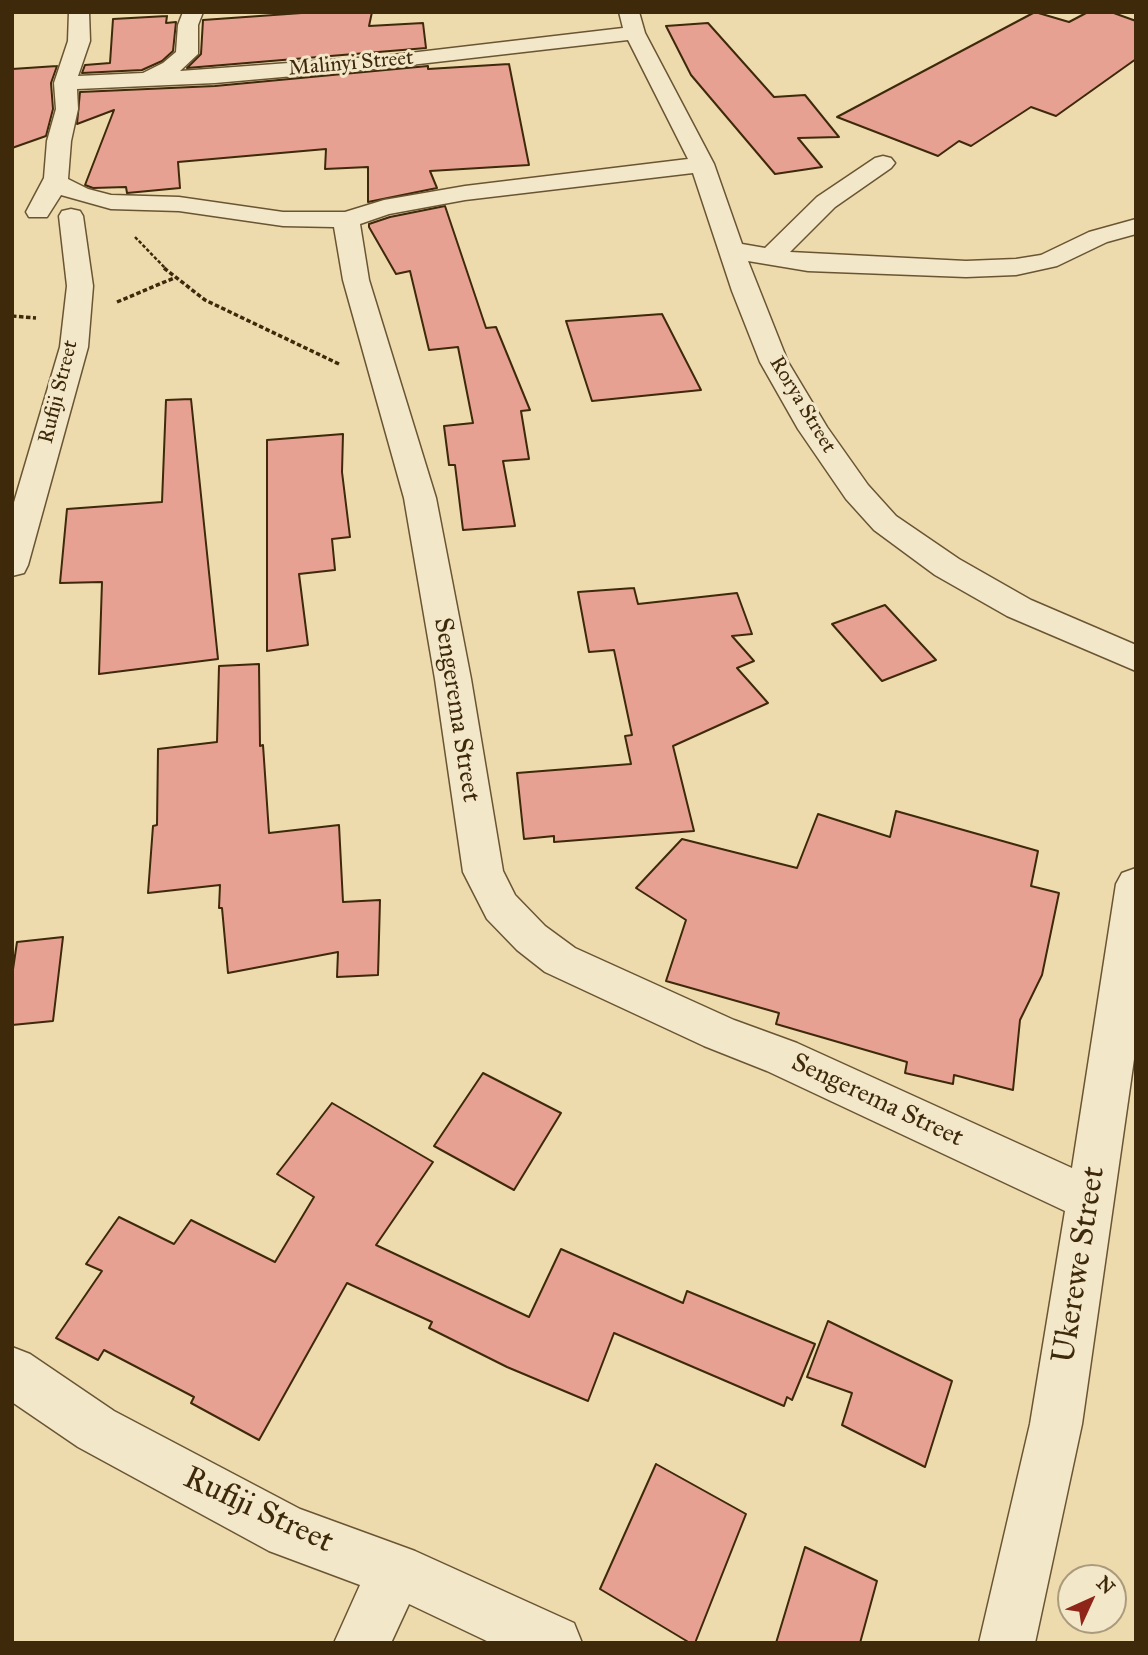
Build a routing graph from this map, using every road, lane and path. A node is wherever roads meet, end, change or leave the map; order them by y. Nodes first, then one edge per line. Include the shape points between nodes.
1 (79, 12) edge
2 (193, 12) edge
3 (632, 22) edge
4 (147, 79) junction
5 (65, 83) junction
6 (883, 163) dead end
7 (702, 164) junction
8 (54, 182) junction
9 (210, 208) junction
10 (12, 212) edge
11 (38, 212) junction
12 (71, 216) junction
13 (114, 217) junction
14 (347, 220) junction
15 (1136, 226) edge
16 (731, 250) junction
17 (771, 257) junction
18 (174, 278) junction
19 (75, 323) junction
20 (388, 385) junction
21 (12, 565) edge
22 (1136, 659) edge
23 (1136, 884) edge
24 (1090, 1199) junction
25 (12, 1372) edge
26 (396, 1570) junction
27 (362, 1643) edge
28 (554, 1643) edge
29 (1007, 1643) edge

1 - 5 street via 79,41
2 - 4 street via 187,54
3 - 4 street, Malinyi Street via 384,62
3 - 7 street, Rorya Street
4 - 5 street, Malinyi Street
5 - 8 street via 67,109
6 - 17 street via 826,202
7 - 14 street via 465,193 384,206
7 - 16 street, Rorya Street
8 - 9 street via 80,195 111,202
8 - 11 street
9 - 13 street
9 - 14 street via 283,219
10 - 11 street
11 - 12 street
12 - 13 street
12 - 19 street, Rufiji Street via 80,286
13 - 18 path
14 - 20 street, Sengerema Street via 356,280
15 - 17 street via 1098,237 1048,261 1016,267 808,263
16 - 17 street
16 - 22 street, Rorya Street via 774,362 813,429 885,523 947,567 1019,608
18 - 19 path
18 - 20 path via 205,300
19 - 21 street, Rufiji Street via 74,347
20 - 24 street, Sengerema Street via 421,498 483,872 501,907 531,938 580,970
23 - 24 street, Ukerewe Street via 1132,936
24 - 29 street, Ukerewe Street via 1056,1424
25 - 26 street, Rufiji Street via 96,1429 288,1532
26 - 27 street
26 - 28 street, Rufiji Street

